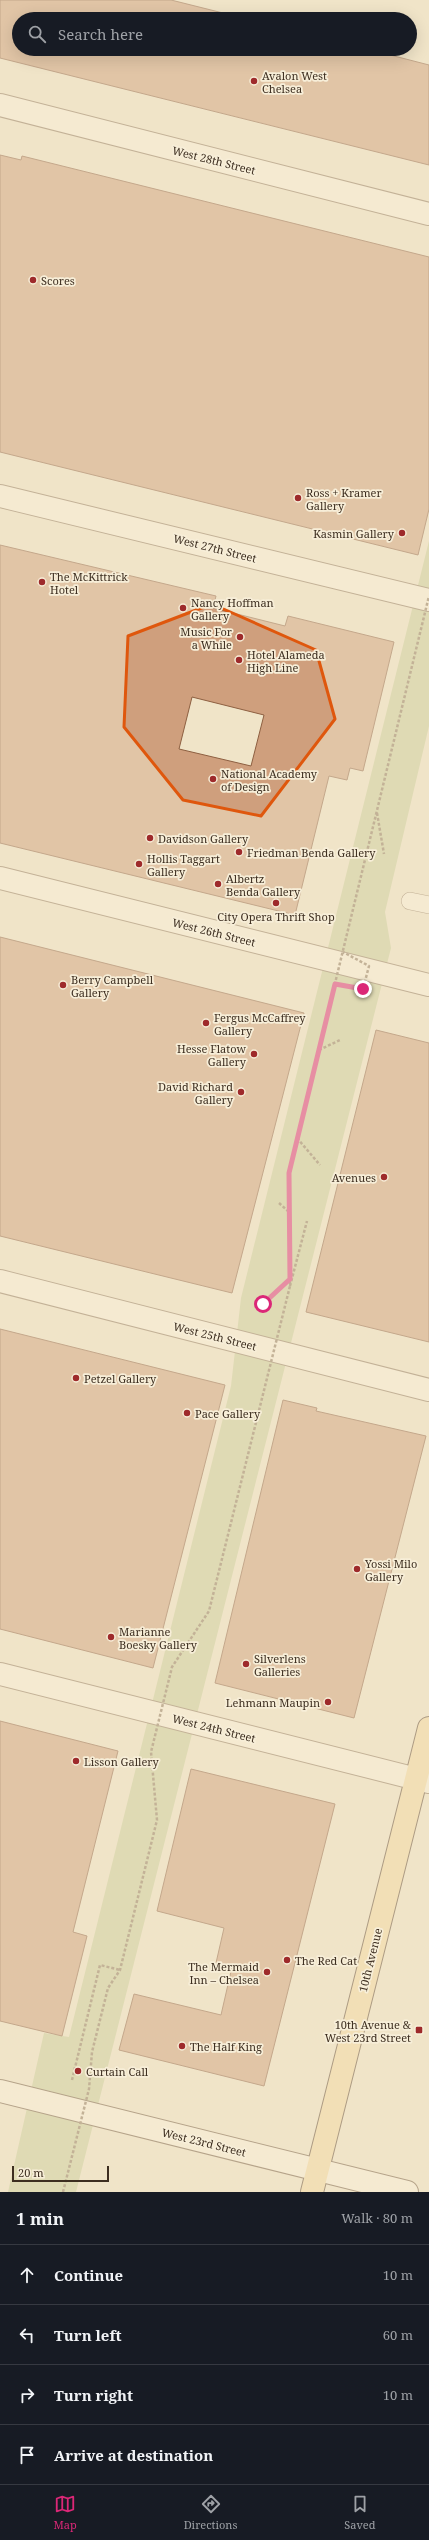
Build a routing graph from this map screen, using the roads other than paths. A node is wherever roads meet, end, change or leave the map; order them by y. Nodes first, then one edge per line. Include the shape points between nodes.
1 (0, 105) edge
2 (429, 214) edge
3 (0, 496) edge
4 (429, 600) edge
5 (0, 878) edge
6 (410, 901) dead end
7 (429, 905) edge
8 (429, 985) edge
9 (0, 1281) edge
10 (429, 1390) edge
11 (0, 1674) edge
12 (429, 1728) edge
13 (423, 1781) edge
14 (0, 2091) edge
15 (317, 2169) junction
16 (312, 2192) edge
17 (407, 2192) edge

1 - 2 street, West 28th Street
3 - 4 street, West 27th Street
5 - 8 street, West 26th Street
6 - 7 lane
9 - 10 street, West 25th Street
11 - 13 street, West 24th Street
12 - 13 main road, 10th Avenue
13 - 15 main road, 10th Avenue
14 - 15 street, West 23rd Street
15 - 16 main road, 10th Avenue
15 - 17 street, West 23rd Street

